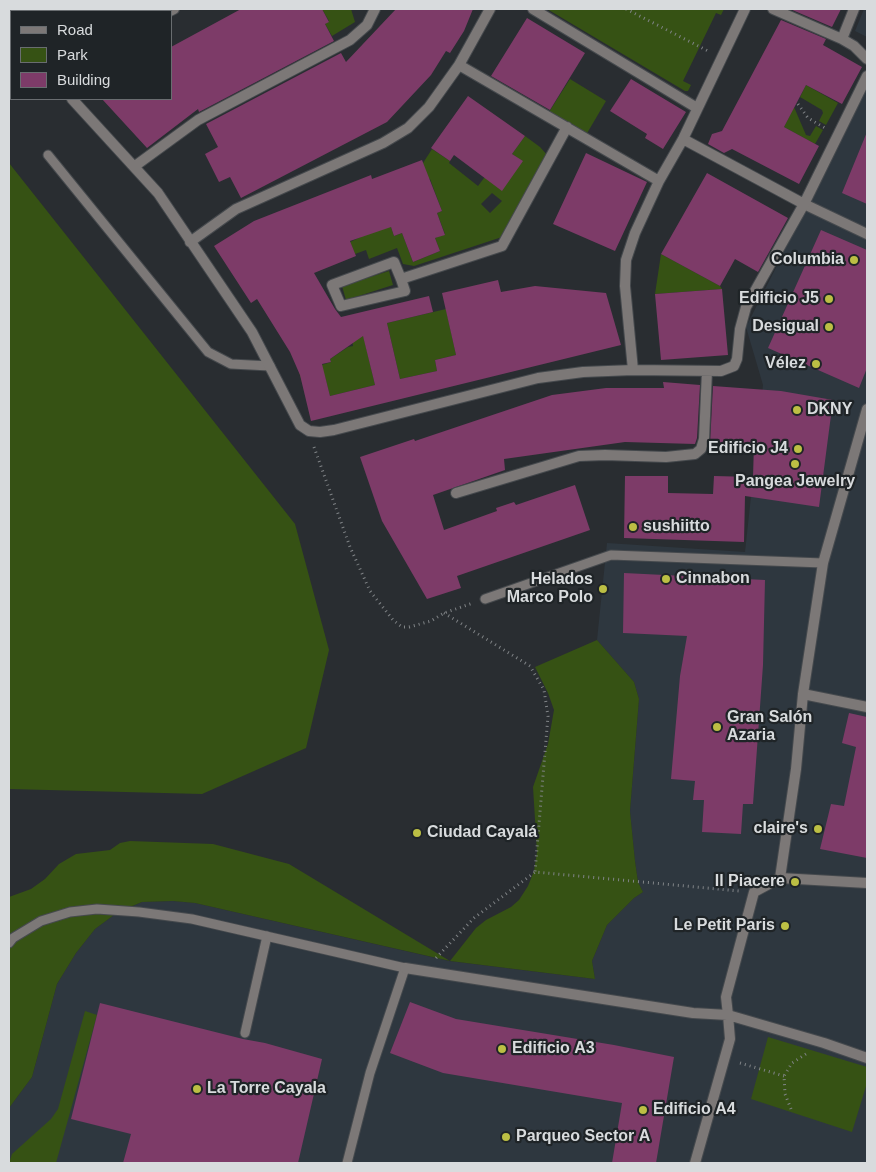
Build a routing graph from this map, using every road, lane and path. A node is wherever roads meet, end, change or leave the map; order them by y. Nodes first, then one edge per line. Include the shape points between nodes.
1 (375, 9) edge
2 (490, 9) edge
3 (533, 9) edge
4 (626, 9) edge
5 (745, 9) edge
6 (774, 9) edge
7 (854, 9) edge
8 (842, 39) junction
9 (722, 58) junction
10 (867, 59) edge
11 (460, 65) junction
12 (867, 76) edge
13 (73, 100) edge
14 (798, 104) dead end
15 (697, 108) junction
16 (567, 127) junction
17 (838, 135) junction
18 (683, 139) junction
19 (48, 155) dead end
20 (134, 166) junction
21 (659, 181) junction
22 (804, 204) junction
23 (867, 234) edge
24 (190, 242) junction
25 (401, 279) junction
26 (270, 366) junction
27 (634, 370) junction
28 (707, 371) junction
29 (867, 409) edge
30 (308, 431) junction
31 (456, 493) dead end
32 (823, 563) junction
33 (485, 599) joint
34 (444, 613) junction
35 (803, 694) junction
36 (867, 707) edge
37 (535, 872) junction
38 (780, 878) junction
39 (867, 883) edge
40 (754, 892) junction
41 (267, 936) junction
42 (9, 943) edge
43 (431, 963) dead end
44 (405, 968) junction
45 (728, 1015) junction
46 (245, 1033) dead end
47 (824, 1043) junction
48 (867, 1058) edge
49 (725, 1059) junction
50 (784, 1076) junction
51 (791, 1110) dead end
52 (347, 1163) edge
53 (695, 1163) edge

1 - 20 street via 367,25 350,40 198,120
2 - 11 street
3 - 15 street
4 - 9 path
5 - 9 street
6 - 8 street
7 - 8 street
8 - 10 street
9 - 15 street
11 - 16 street
11 - 24 street via 429,107 408,128 383,143 236,210
12 - 17 street
13 - 20 street
14 - 17 path via 808,118
15 - 18 street
16 - 21 street
16 - 25 street via 502,246
17 - 22 street
18 - 21 street
18 - 22 street
19 - 26 lane via 208,352 231,364
20 - 24 street via 158,193
21 - 27 street via 626,260 625,286
22 - 23 street
22 - 28 street via 746,307 734,366 721,371
24 - 26 street via 252,332
25 - 25 street via 406,291 341,306 332,285 394,262
26 - 30 street via 300,425
27 - 28 street
27 - 30 street via 538,378 334,430
28 - 31 street via 704,439 701,449 694,454 666,457 579,456
29 - 32 street
30 - 34 path via 350,547 370,590 384,610 403,627 431,621
32 - 33 lane via 612,555
32 - 35 street
33 - 34 path
34 - 37 path via 530,666 544,690 548,716
35 - 36 street
35 - 38 street
37 - 40 path
37 - 43 path via 474,918
38 - 39 street
38 - 40 street
40 - 45 street via 726,997
41 - 42 lane via 192,919 96,908 42,921
41 - 44 lane
41 - 46 lane
44 - 45 street via 693,1013
44 - 52 lane via 370,1073
45 - 47 street
45 - 49 street via 730,1040
47 - 48 street
47 - 50 path via 792,1063
49 - 50 path
49 - 53 street
50 - 51 path via 785,1094

